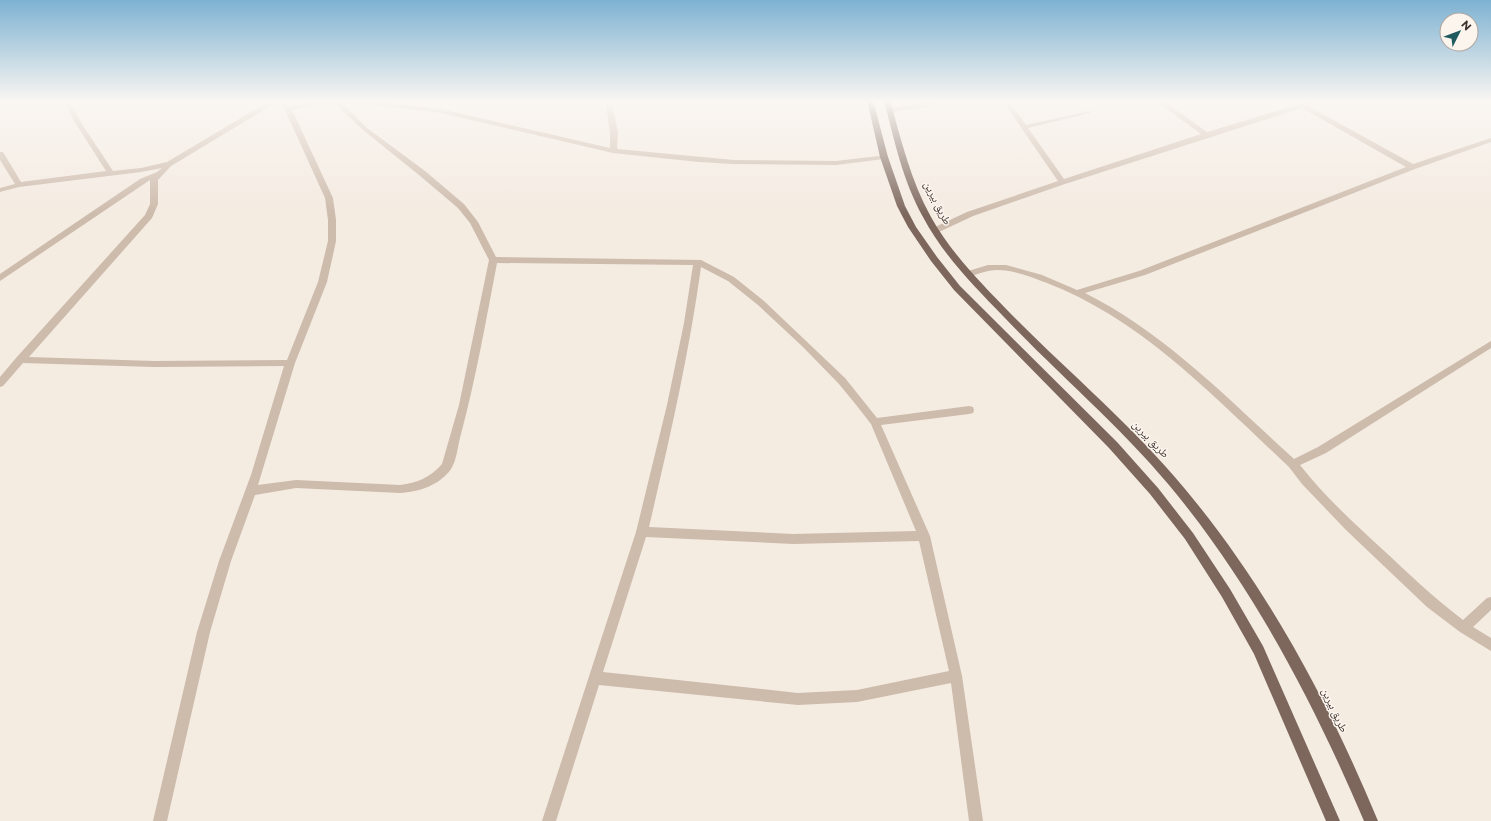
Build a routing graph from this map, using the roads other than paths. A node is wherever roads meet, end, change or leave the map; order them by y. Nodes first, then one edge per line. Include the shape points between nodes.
1 (88, 138) edge
2 (212, 138) edge
3 (302, 138) edge
4 (377, 138) edge
5 (561, 138) edge
6 (614, 138) edge
7 (879, 138) edge
8 (898, 138) edge
9 (1032, 138) edge
10 (1197, 138) edge
11 (1361, 138) edge
12 (1491, 140) edge
13 (613, 150) junction
14 (0, 154) edge
15 (884, 157) junction
16 (169, 164) junction
17 (1412, 167) junction
18 (111, 173) junction
19 (158, 174) junction
20 (1062, 182) junction
21 (19, 185) junction
22 (0, 190) edge
23 (936, 230) junction
24 (494, 260) junction
25 (698, 262) junction
26 (968, 274) junction
27 (0, 278) edge
28 (1076, 293) junction
29 (1491, 344) edge
30 (19, 360) junction
31 (290, 363) junction
32 (0, 383) edge
33 (969, 410) dead end
34 (875, 422) junction
35 (1293, 464) junction
36 (251, 491) junction
37 (642, 532) junction
38 (924, 536) junction
39 (1491, 602) edge
40 (1464, 628) junction
41 (1491, 645) edge
42 (956, 676) junction
43 (596, 678) junction
44 (160, 821) edge
45 (549, 821) edge
46 (976, 821) edge
47 (1333, 821) edge
48 (1371, 821) edge

1 - 18 street
2 - 16 street
3 - 31 street via 329,198 333,213 333,244 326,272
4 - 24 street via 461,206 474,222
5 - 13 street
6 - 13 street
7 - 15 main road
8 - 23 main road, طريق بيرين via 911,180 927,218
9 - 20 street
10 - 20 street
11 - 17 street
12 - 17 street
13 - 15 street via 734,162 836,162
14 - 21 street
15 - 47 main road via 912,226 957,288 1113,445 1189,536 1259,650
16 - 18 street
16 - 19 street
17 - 28 street via 1142,273
18 - 21 street
19 - 27 street via 143,181
19 - 30 street via 154,179 154,204 149,216
20 - 23 street via 970,214
21 - 22 street
23 - 26 main road, طريق بيرين
24 - 25 street
24 - 36 street via 464,405 447,466 440,474 414,488 296,484
25 - 34 street via 731,279 761,303 842,381
25 - 37 street via 690,323
26 - 28 street via 984,268 1001,267 1028,274
26 - 48 main road, طريق بيرين via 1154,461 1182,492 1211,531 1247,580 1311,690
28 - 35 street via 1092,300 1151,337
29 - 35 street via 1322,450
30 - 31 street via 154,364
30 - 32 street
31 - 36 street
33 - 34 street
34 - 38 street
35 - 40 street via 1350,527 1431,603
36 - 44 street via 222,570 204,630
37 - 38 street via 793,539
37 - 43 street
38 - 42 street
39 - 40 street
40 - 41 street
42 - 43 street via 857,696 798,699
42 - 46 street
43 - 45 street

